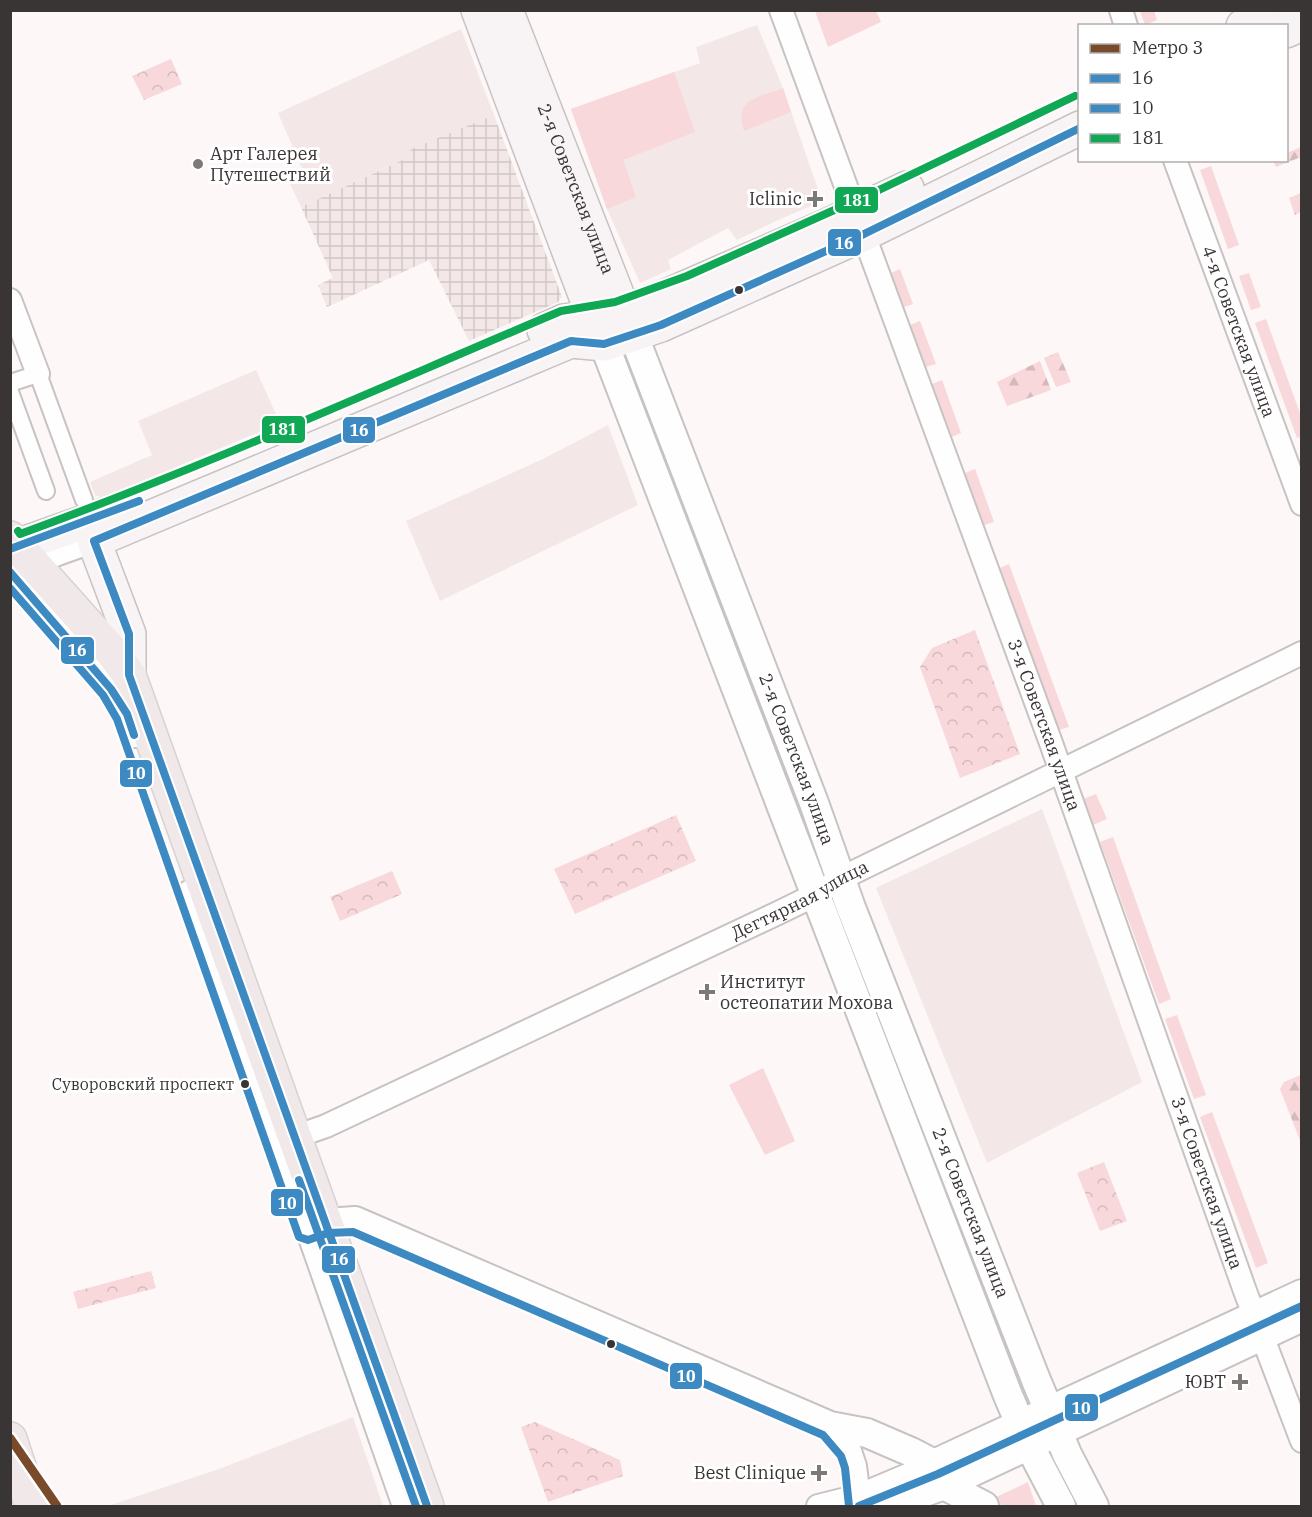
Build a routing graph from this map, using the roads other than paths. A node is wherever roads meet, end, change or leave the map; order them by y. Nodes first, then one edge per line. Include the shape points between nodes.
1 (478, 10) edge
2 (506, 10) edge
3 (781, 10) edge
4 (1274, 10) edge
5 (1247, 24) edge
6 (1302, 24) edge
7 (1288, 31) edge
8 (1078, 106) edge
9 (1078, 129) edge
10 (1176, 162) edge
11 (860, 223) junction
12 (10, 300) edge
13 (614, 327) junction
14 (38, 374) junction
15 (10, 383) edge
16 (10, 392) edge
17 (45, 491) dead end
18 (84, 500) dead end
19 (1302, 504) edge
20 (94, 541) junction
21 (15, 554) edge
22 (1302, 653) edge
23 (129, 675) junction
24 (1060, 772) junction
25 (842, 878) junction
26 (815, 895) junction
27 (295, 1137) junction
28 (316, 1226) junction
29 (1302, 1294) edge
30 (1302, 1317) edge
31 (1258, 1326) junction
32 (1053, 1422) junction
33 (830, 1426) junction
34 (1025, 1435) junction
35 (10, 1439) edge
36 (1302, 1441) edge
37 (937, 1479) junction
38 (859, 1501) edge
39 (32, 1506) edge
40 (404, 1506) edge
41 (427, 1506) edge
42 (818, 1506) edge
43 (886, 1506) edge
44 (984, 1506) edge
45 (1061, 1506) edge
46 (1094, 1506) edge

1 - 13 main road, 2-я Советская улица
2 - 13 main road, 2-я Советская улица
3 - 11 street, 3-я Советская улица
4 - 5 main road
6 - 7 main road
8 - 11 main road
9 - 11 main road
10 - 19 street, 4-я Советская улица
11 - 13 main road via 681,317
11 - 24 street, 3-я Советская улица
12 - 14 street
13 - 20 main road via 571,341
13 - 21 main road via 564,321 294,439
13 - 25 street, 2-я Советская улица via 811,792
13 - 26 street, 2-я Советская улица
14 - 15 street
14 - 18 street
16 - 17 street
20 - 21 street
20 - 23 main road via 129,634
21 - 23 main road via 112,652
21 - 28 street via 127,714
22 - 24 street, Дегтярная улица
23 - 27 main road
24 - 25 street, Дегтярная улица
24 - 31 street, 3-я Советская улица
25 - 26 street, Дегтярная улица
25 - 32 street, 2-я Советская улица
26 - 27 street, Дегтярная улица via 326,1126
26 - 34 street, 2-я Советская улица
27 - 28 main road
28 - 33 street via 355,1221
28 - 40 street
28 - 41 main road
29 - 31 street
30 - 31 street
31 - 32 street
31 - 36 street, 3-я Советская улица
32 - 34 street
32 - 46 street, 2-я Советская улица
33 - 37 street via 867,1433 911,1452
33 - 38 street via 850,1451
34 - 37 street
34 - 45 street, 2-я Советская улица
35 - 39 main road
37 - 38 street
37 - 43 street
37 - 44 street
38 - 42 street

